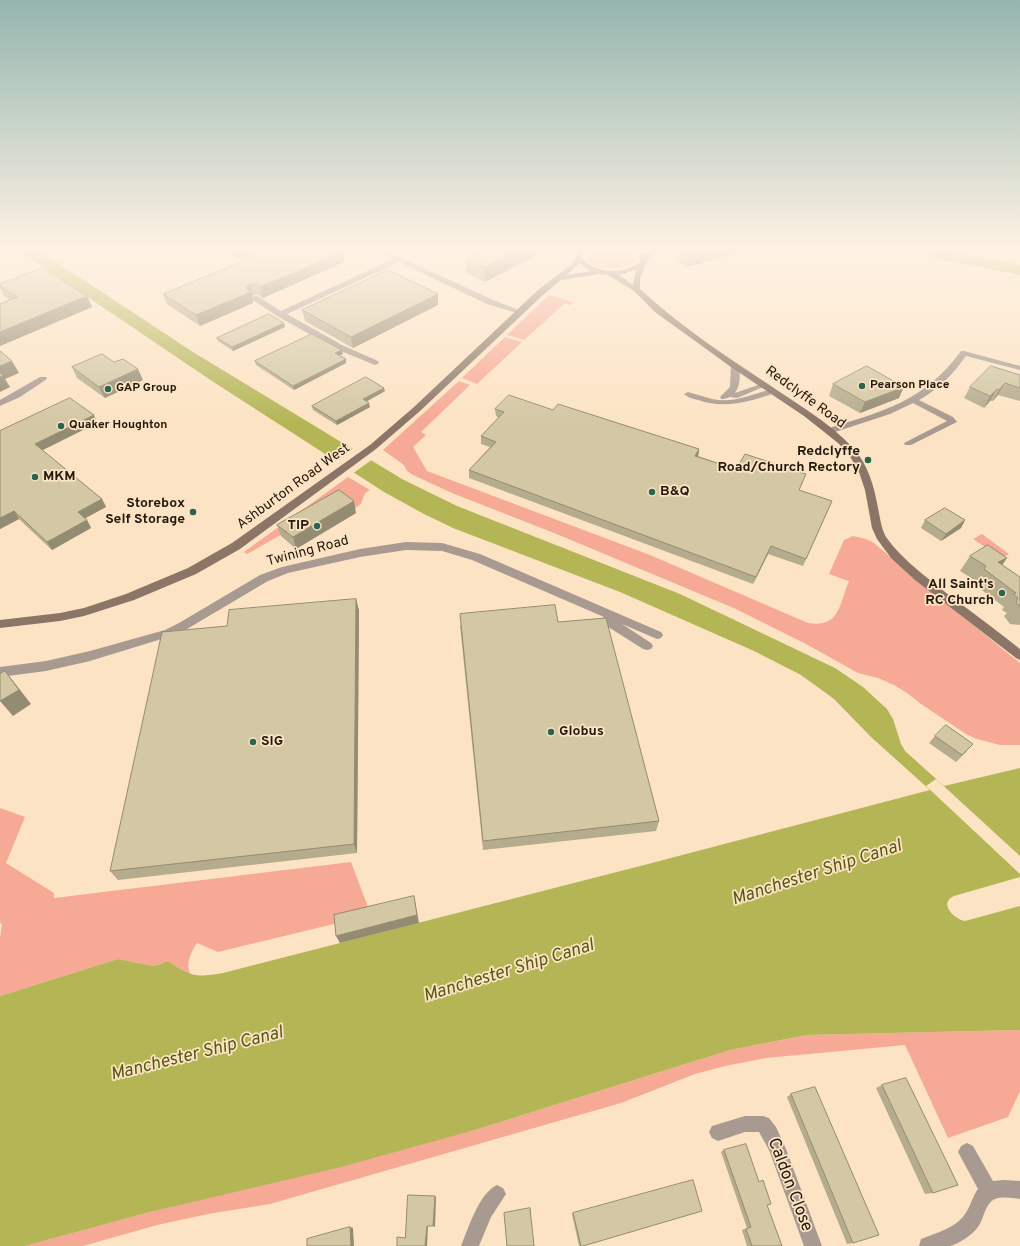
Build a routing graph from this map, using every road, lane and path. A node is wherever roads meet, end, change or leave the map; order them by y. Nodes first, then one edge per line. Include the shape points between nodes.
1 (267, 306) edge
2 (297, 306) edge
3 (502, 306) edge
4 (526, 306) edge
5 (654, 306) edge
6 (520, 312) junction
7 (280, 314) junction
8 (375, 363) dead end
9 (734, 365) junction
10 (1020, 368) edge
11 (43, 379) dead end
12 (768, 388) junction
13 (688, 394) dead end
14 (700, 398) junction
15 (718, 399) junction
16 (915, 400) junction
17 (0, 403) edge
18 (829, 430) junction
19 (908, 443) dead end
20 (582, 604) junction
21 (0, 624) edge
22 (656, 635) dead end
23 (647, 646) dead end
24 (1020, 655) edge
25 (0, 672) edge
26 (718, 1132) dead end
27 (968, 1152) dead end
28 (1020, 1190) edge
29 (989, 1191) junction
30 (497, 1194) dead end
31 (470, 1246) edge
32 (812, 1246) edge
33 (928, 1246) edge

1 - 7 street
2 - 7 street
3 - 6 street
4 - 6 main road, Ashburton Road West
5 - 9 main road, Redclyffe Road
6 - 21 main road, Ashburton Road West via 373,447 214,560 173,581 84,612
7 - 8 street via 339,347
9 - 12 main road, Redclyffe Road
9 - 15 street via 735,387 728,395
10 - 16 street via 964,353 958,364 940,383
11 - 17 street
12 - 14 street via 754,398 735,402 713,402
12 - 15 street
12 - 18 main road, Redclyffe Road
13 - 14 street
14 - 15 street
16 - 18 street
16 - 19 street via 953,422
18 - 24 main road, Redclyffe Road via 859,462 870,490 877,528 894,555
20 - 22 street
20 - 23 street
20 - 25 street, Twining Road via 456,550 406,546 321,561 274,573 176,630 90,656 46,666
26 - 32 street, Caldon Close via 745,1124 763,1124 783,1163
27 - 29 street
28 - 29 street via 1008,1188
29 - 33 street via 965,1228
30 - 31 street via 485,1211

